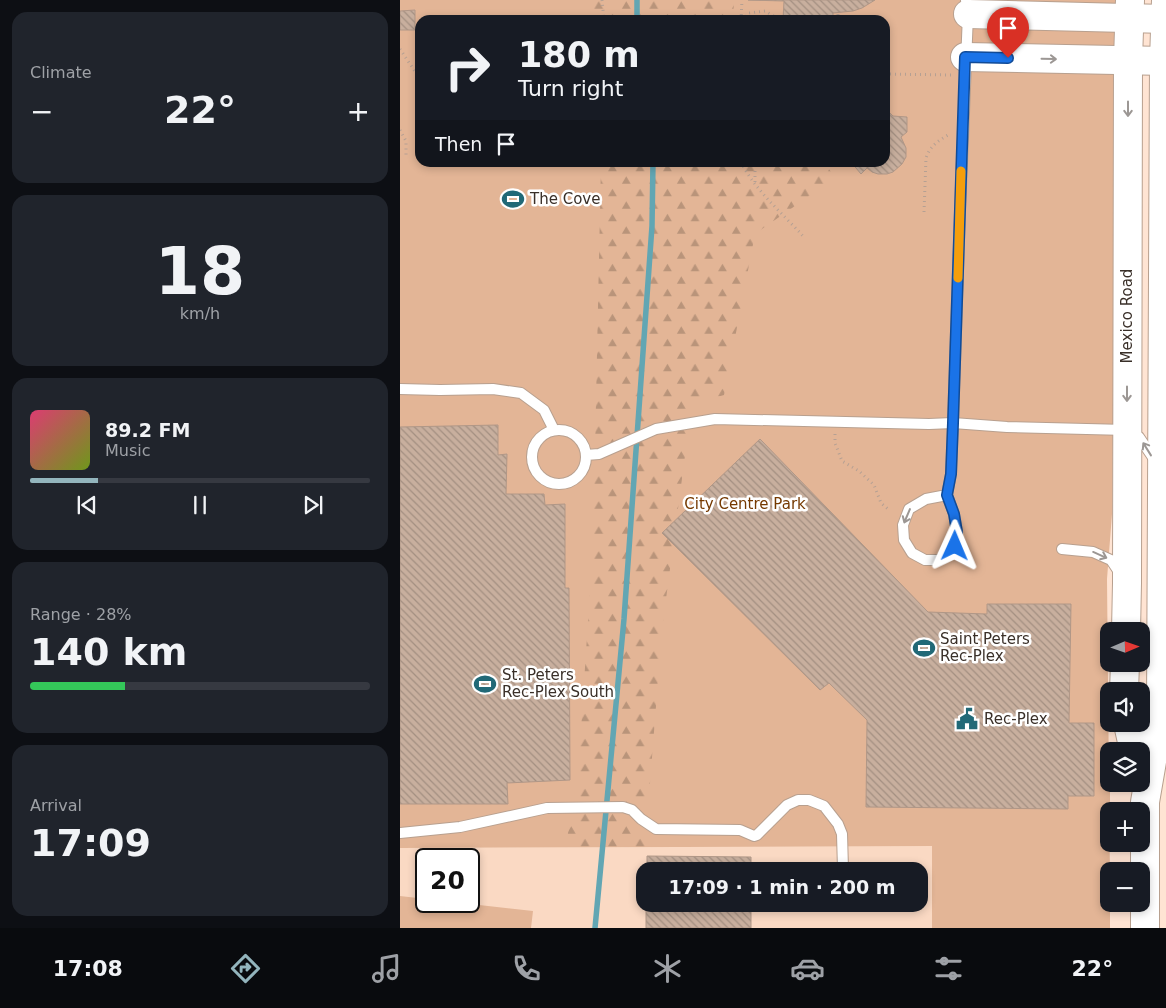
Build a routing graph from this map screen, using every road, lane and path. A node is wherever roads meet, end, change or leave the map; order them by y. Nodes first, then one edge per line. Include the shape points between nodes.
1 (602, 0) edge
2 (742, 0) edge
3 (1166, 0) edge
4 (967, 7) edge
5 (1129, 9) edge
6 (604, 15) edge
7 (742, 15) edge
8 (747, 15) edge
9 (773, 15) edge
10 (1166, 19) edge
11 (400, 49) edge
12 (1128, 60) junction
13 (1165, 61) edge
14 (958, 66) junction
15 (415, 72) edge
16 (890, 73) edge
17 (400, 130) edge
18 (948, 135) dead end
19 (406, 157) dead end
20 (743, 167) edge
21 (755, 167) edge
22 (755, 182) junction
23 (924, 212) dead end
24 (803, 236) dead end
25 (400, 389) edge
26 (953, 423) junction
27 (554, 430) junction
28 (1127, 430) junction
29 (835, 433) dead end
30 (586, 455) junction
31 (1162, 473) junction
32 (947, 495) junction
33 (888, 509) dead end
34 (1062, 549) dead end
35 (1127, 583) junction
36 (1126, 622) edge
37 (1143, 793) edge
38 (400, 833) edge
39 (843, 862) edge
40 (1145, 928) edge

1 - 6 path
2 - 7 path
3 - 10 main road
4 - 5 main road
4 - 14 lane
5 - 10 main road
5 - 12 main road, Mexico Road
8 - 9 path via 765,11
10 - 13 main road
11 - 15 path
12 - 13 main road
14 -> 12 main road
12 -> 28 main road, Mexico Road
13 - 31 main road
14 - 16 path
14 - 26 lane
17 - 19 path via 406,141
18 - 23 path via 928,150
20 - 22 path
21 - 22 path
22 - 24 path
25 - 27 lane via 493,389 521,393 544,410
26 - 28 lane
26 - 30 lane via 715,418 656,430 599,454
26 - 32 lane
27 - 30 lane via 576,435 586,449
27 - 30 lane via 542,435 533,451 532,460 540,476 556,484 573,480 585,467
31 -> 28 lane via 1139,436
28 - 35 main road, Mexico Road
29 - 33 path via 842,461 874,485 881,503
31 - 37 main road via 1161,709
32 -> 32 lane via 926,499 909,508 903,525 904,540 912,553 925,560 939,560 949,555 955,546 957,532
34 -> 35 lane via 1093,552 1111,560
35 - 36 main road, Mexico Road
37 - 40 main road
38 - 39 lane via 460,827 547,808 623,807 656,829 740,830 754,836 787,805 809,800 824,806 838,824 842,834

